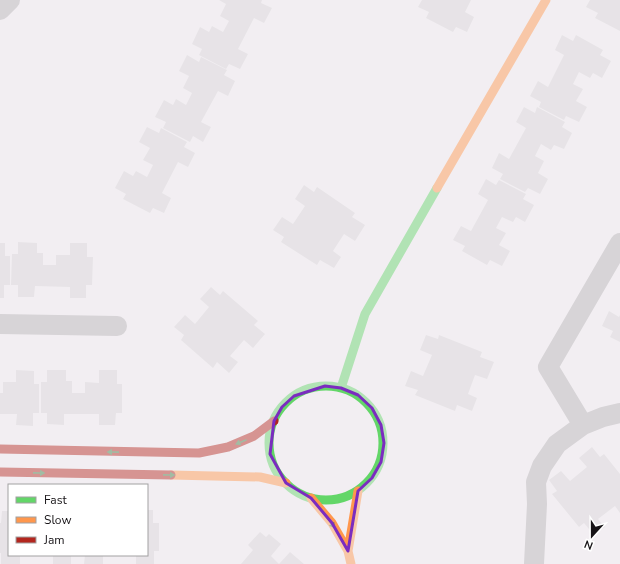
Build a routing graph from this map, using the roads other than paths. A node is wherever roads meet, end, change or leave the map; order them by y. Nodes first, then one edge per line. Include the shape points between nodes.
1 (10, 0) edge
2 (546, 0) edge
3 (0, 10) edge
4 (620, 243) edge
5 (0, 324) edge
6 (117, 326) dead end
7 (341, 388) junction
8 (620, 413) edge
9 (274, 421) junction
10 (583, 425) junction
11 (0, 449) edge
12 (0, 472) edge
13 (286, 483) junction
14 (358, 491) junction
15 (311, 498) junction
16 (348, 551) junction
17 (350, 564) edge
18 (534, 564) edge

1 - 3 street
2 - 7 street via 365,314
4 - 10 street via 548,367
5 - 6 street
7 - 9 street via 325,386 309,389 294,396 282,407
7 - 14 street via 358,396 372,408 381,425 384,443 381,462 372,478
8 - 10 street via 603,416
9 -> 11 street via 248,439 228,447 199,453
9 - 13 street via 270,437 270,454
10 - 18 street via 558,444 542,466 536,482
12 -> 13 street via 260,477
13 - 15 street via 297,492
14 - 15 street via 343,498
14 - 16 street
15 -> 16 street via 332,523
16 - 17 street

